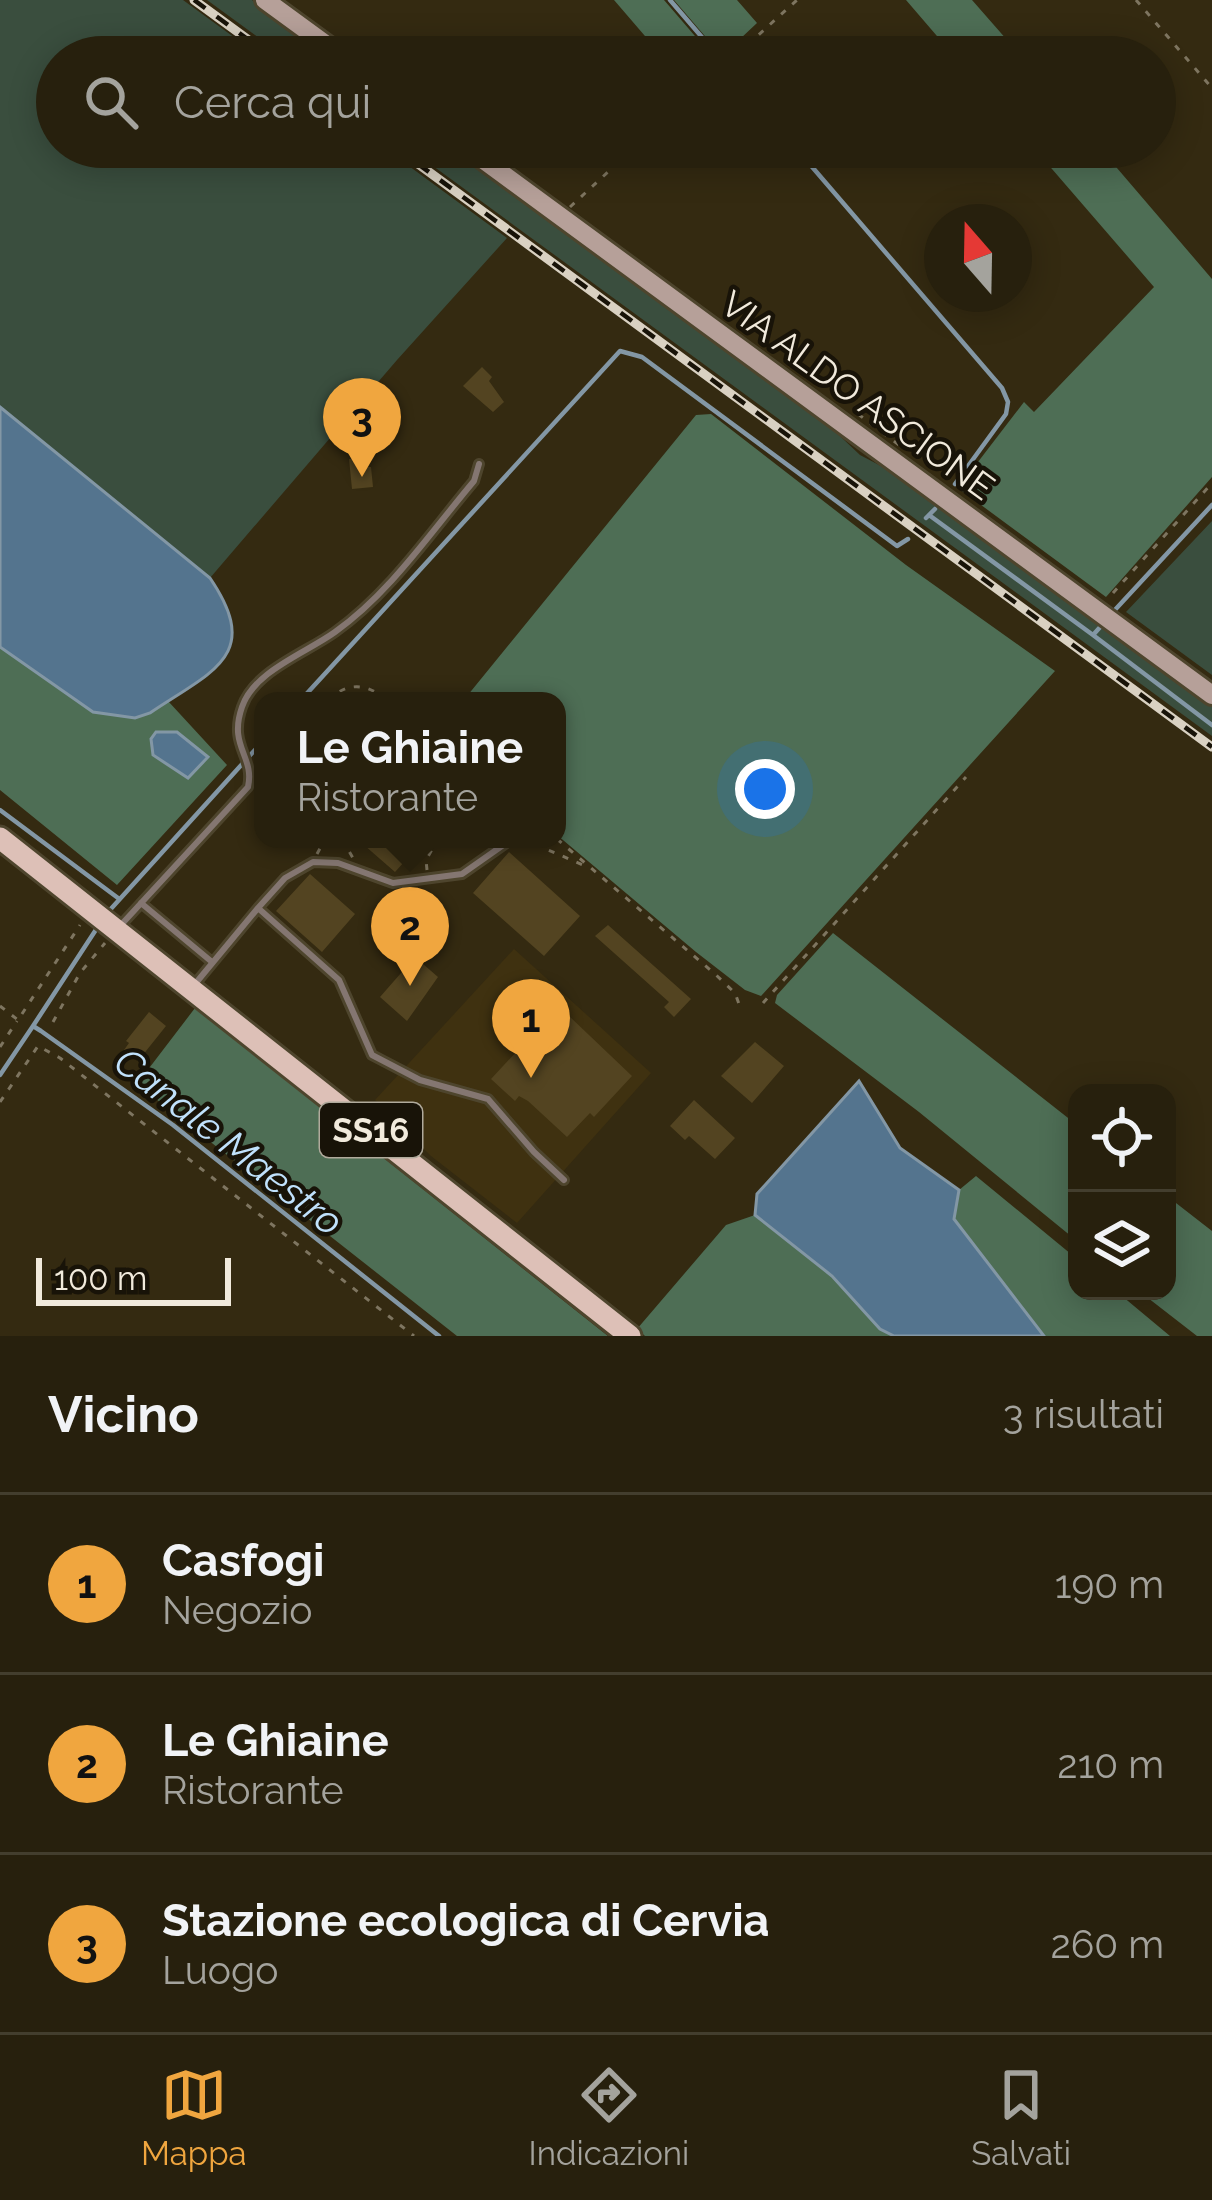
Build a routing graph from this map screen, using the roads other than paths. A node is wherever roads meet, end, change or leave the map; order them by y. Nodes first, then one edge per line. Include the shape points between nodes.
1 (266, 0) edge
2 (315, 36) edge
3 (495, 168) edge
4 (478, 464) dead end
5 (1206, 685) edge
6 (0, 838) edge
7 (499, 848) edge
8 (141, 903) junction
9 (258, 908) junction
10 (105, 918) junction
11 (212, 963) junction
12 (192, 987) junction
13 (565, 1180) dead end
14 (630, 1336) edge

1 - 2 street
3 - 5 street, VIA ALDO ASCIONE
4 - 8 lane via 474,482 369,605 260,681 243,702 236,734 248,787
6 - 10 main road, SS16
7 - 9 lane via 462,874 393,883 313,862
8 - 10 lane
8 - 11 lane
9 - 11 lane
9 - 13 lane via 338,980 372,1055 420,1080 488,1099
10 - 12 main road, SS16
11 - 12 lane
12 - 14 main road, SS16

